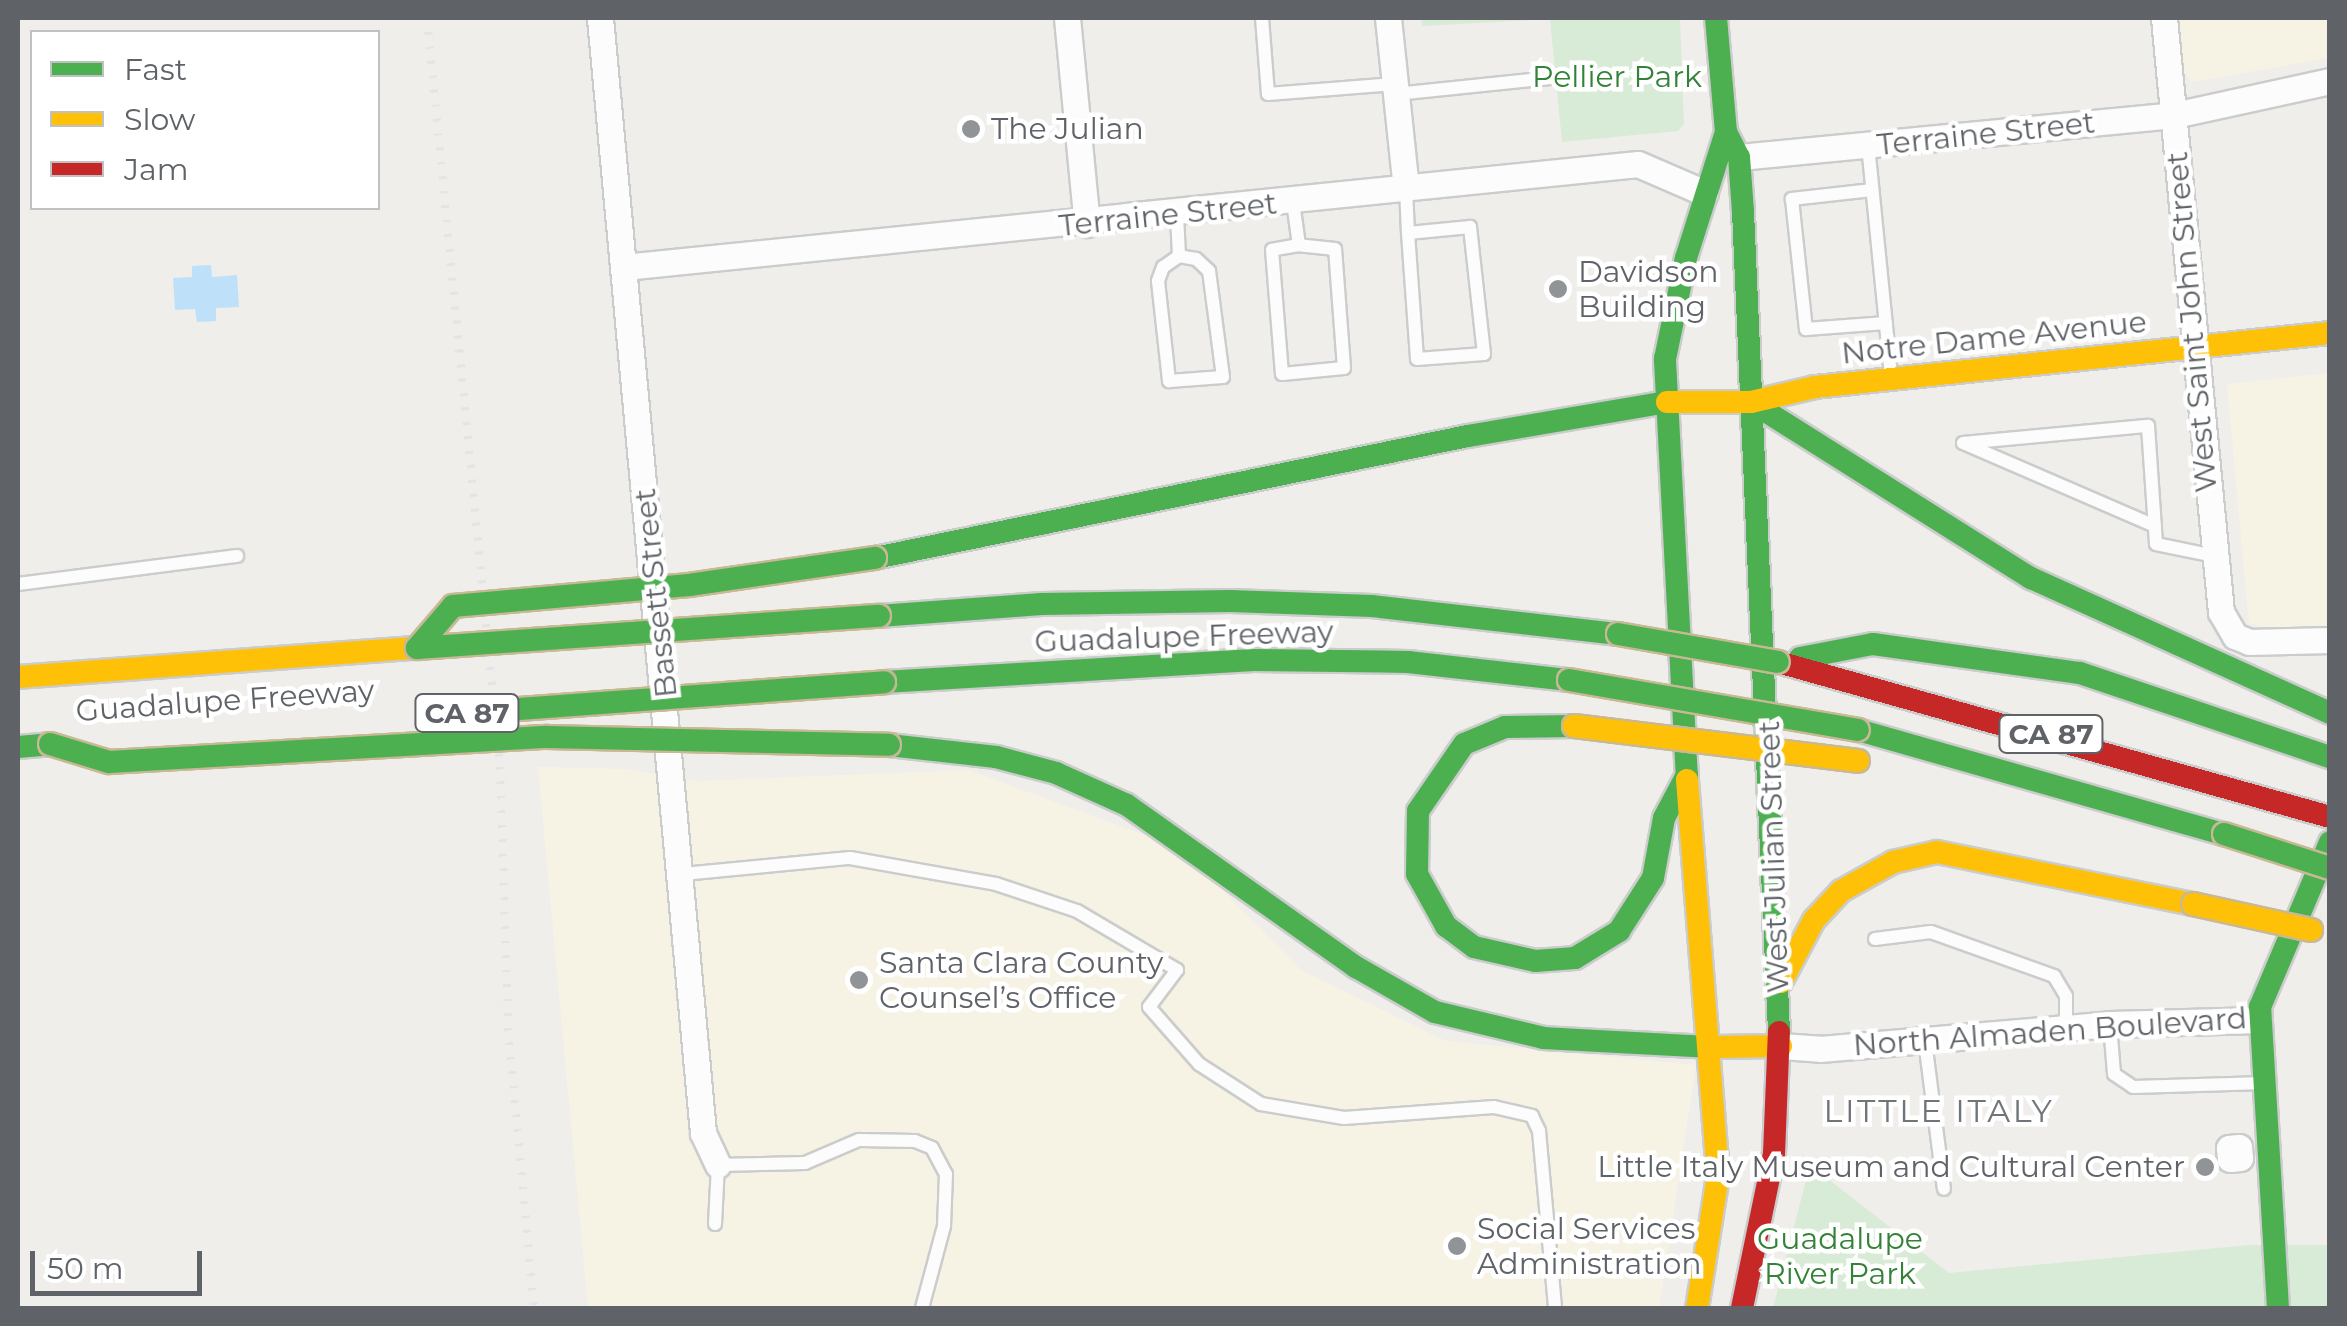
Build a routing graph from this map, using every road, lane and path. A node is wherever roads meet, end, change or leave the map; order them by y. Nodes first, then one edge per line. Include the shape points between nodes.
1 (600, 18) edge
2 (1067, 18) edge
3 (1262, 18) edge
4 (1388, 18) edge
5 (1716, 18) edge
6 (2164, 18) edge
7 (1550, 78) dead end
8 (2330, 81) edge
9 (1396, 89) junction
10 (2174, 115) junction
11 (1726, 132) junction
12 (1868, 145) junction
13 (1739, 157) junction
14 (1406, 188) junction
15 (1872, 190) junction
16 (1705, 193) junction
17 (1293, 202) junction
18 (1743, 210) junction
19 (1177, 214) junction
20 (1087, 224) junction
21 (1408, 233) junction
22 (1299, 245) junction
23 (1179, 256) junction
24 (624, 266) junction
25 (1886, 323) junction
26 (2330, 333) edge
27 (2192, 348) junction
28 (1891, 379) junction
29 (1666, 402) junction
30 (1751, 402) junction
31 (2155, 526) junction
32 (236, 556) dead end
33 (2214, 556) junction
34 (18, 584) edge
35 (2330, 640) edge
36 (417, 648) junction
37 (1778, 662) junction
38 (18, 677) edge
39 (487, 712) dead end
40 (2330, 712) edge
41 (308, 725) dead end
42 (50, 744) junction
43 (18, 746) edge
44 (2330, 757) edge
45 (1687, 775) junction
46 (2152, 812) junction
47 (2330, 817) edge
48 (2330, 842) edge
49 (2330, 868) edge
50 (683, 874) junction
51 (2330, 934) edge
52 (1874, 940) dead end
53 (1780, 982) junction
54 (2260, 1020) junction
55 (2110, 1024) junction
56 (2066, 1027) junction
57 (1925, 1040) junction
58 (1780, 1046) junction
59 (1710, 1047) junction
60 (2266, 1083) junction
61 (718, 1165) junction
62 (1944, 1189) dead end
63 (715, 1224) dead end
64 (922, 1308) edge
65 (1555, 1308) edge
66 (1696, 1308) edge
67 (1742, 1308) edge
68 (2278, 1308) edge

1 - 24 street, Bassett Street
2 - 20 street
3 - 9 lane via 1268,94
4 - 9 street
5 - 11 main road
6 - 10 street, West Saint John Street
7 - 9 lane
8 - 10 street, Terraine Street
9 - 14 street
10 - 12 street, Terraine Street
10 - 27 street, West Saint John Street
11 - 13 main road
11 - 16 main road
12 - 13 street, Terraine Street
12 - 15 lane
13 - 18 main road, West Julian Street
14 - 16 street, Terraine Street via 1638,164
14 - 17 street, Terraine Street
14 - 21 lane
15 - 25 lane
15 - 25 lane via 1792,199 1806,329
16 - 18 main road
16 - 29 main road via 1668,344
17 - 19 street, Terraine Street
17 - 22 lane
18 - 30 main road, West Julian Street
19 - 20 street, Terraine Street
19 - 23 lane
20 - 24 street, Terraine Street
21 - 21 lane via 1470,227 1484,354 1417,359
22 - 22 lane via 1272,250 1282,374 1344,368 1334,249
23 - 23 lane via 1163,267 1158,281 1170,381 1223,377 1209,271
24 - 50 street, Bassett Street
25 - 28 lane
26 - 27 main road, Notre Dame Avenue
27 - 28 main road, Notre Dame Avenue
27 - 33 street, West Saint John Street
28 - 30 main road, Notre Dame Avenue
29 - 30 main road, Notre Dame Avenue
29 - 36 main road, Notre Dame Avenue, bridge via 875,558 689,585 453,606
29 - 45 main road
30 - 40 main road via 2018,571 2136,631
30 - 53 main road, West Julian Street
31 - 31 lane via 2148,426 1963,443 2085,496
31 - 33 lane via 2156,544
32 - 34 lane
33 - 35 street, West Saint John Street via 2226,625 2235,636 2263,645
36 - 37 main road, Guadalupe Freeway / CA 87, bridge via 1042,604 1230,601 1372,606 1564,626
36 - 38 main road, Guadalupe Freeway / CA 87
37 - 44 main road via 1873,644 2080,673
37 - 47 main road, Guadalupe Freeway / CA 87 via 1858,679
39 - 46 main road, Guadalupe Freeway / CA 87, bridge via 1253,660 1408,662 1569,680 1858,730
41 - 42 main road, Guadalupe Freeway
42 - 43 main road, Guadalupe Freeway
42 - 59 main road, North Almaden Boulevard, bridge via 109,762 548,737 889,745 996,757 1127,804 1356,967 1435,1012 1544,1038
45 - 46 main road, bridge via 1664,818 1653,878 1619,931 1576,958 1535,961 1474,947 1446,926 1417,874 1425,797 1446,761 1486,732 1528,724 1858,761 2097,821
45 - 59 main road
46 - 49 main road, Guadalupe Freeway / CA 87, bridge
48 - 54 main road, North Almaden Boulevard via 2294,936 2268,977
50 - 61 street, Bassett Street via 702,1133
50 - 65 lane via 850,858 996,884 1076,911 1177,970 1149,1007 1199,1064 1261,1104 1344,1118 1494,1108 1532,1116 1539,1132
51 - 53 main road, bridge via 1936,852 1893,862 1841,890 1814,920
52 - 56 lane via 1932,932 2054,976 2066,996
53 - 58 main road, West Julian Street
54 - 55 street, North Almaden Boulevard
54 - 60 main road
55 - 56 street, North Almaden Boulevard
55 - 60 lane via 2114,1074 2133,1087
56 - 57 street, North Almaden Boulevard
57 - 58 street, North Almaden Boulevard
57 - 62 lane
58 - 59 main road, North Almaden Boulevard
58 - 67 main road, West Julian Street via 1774,1154
59 - 66 main road via 1718,1176
60 - 68 main road
61 - 63 lane
61 - 64 lane via 805,1163 859,1140 897,1136 932,1148 946,1174 947,1202

